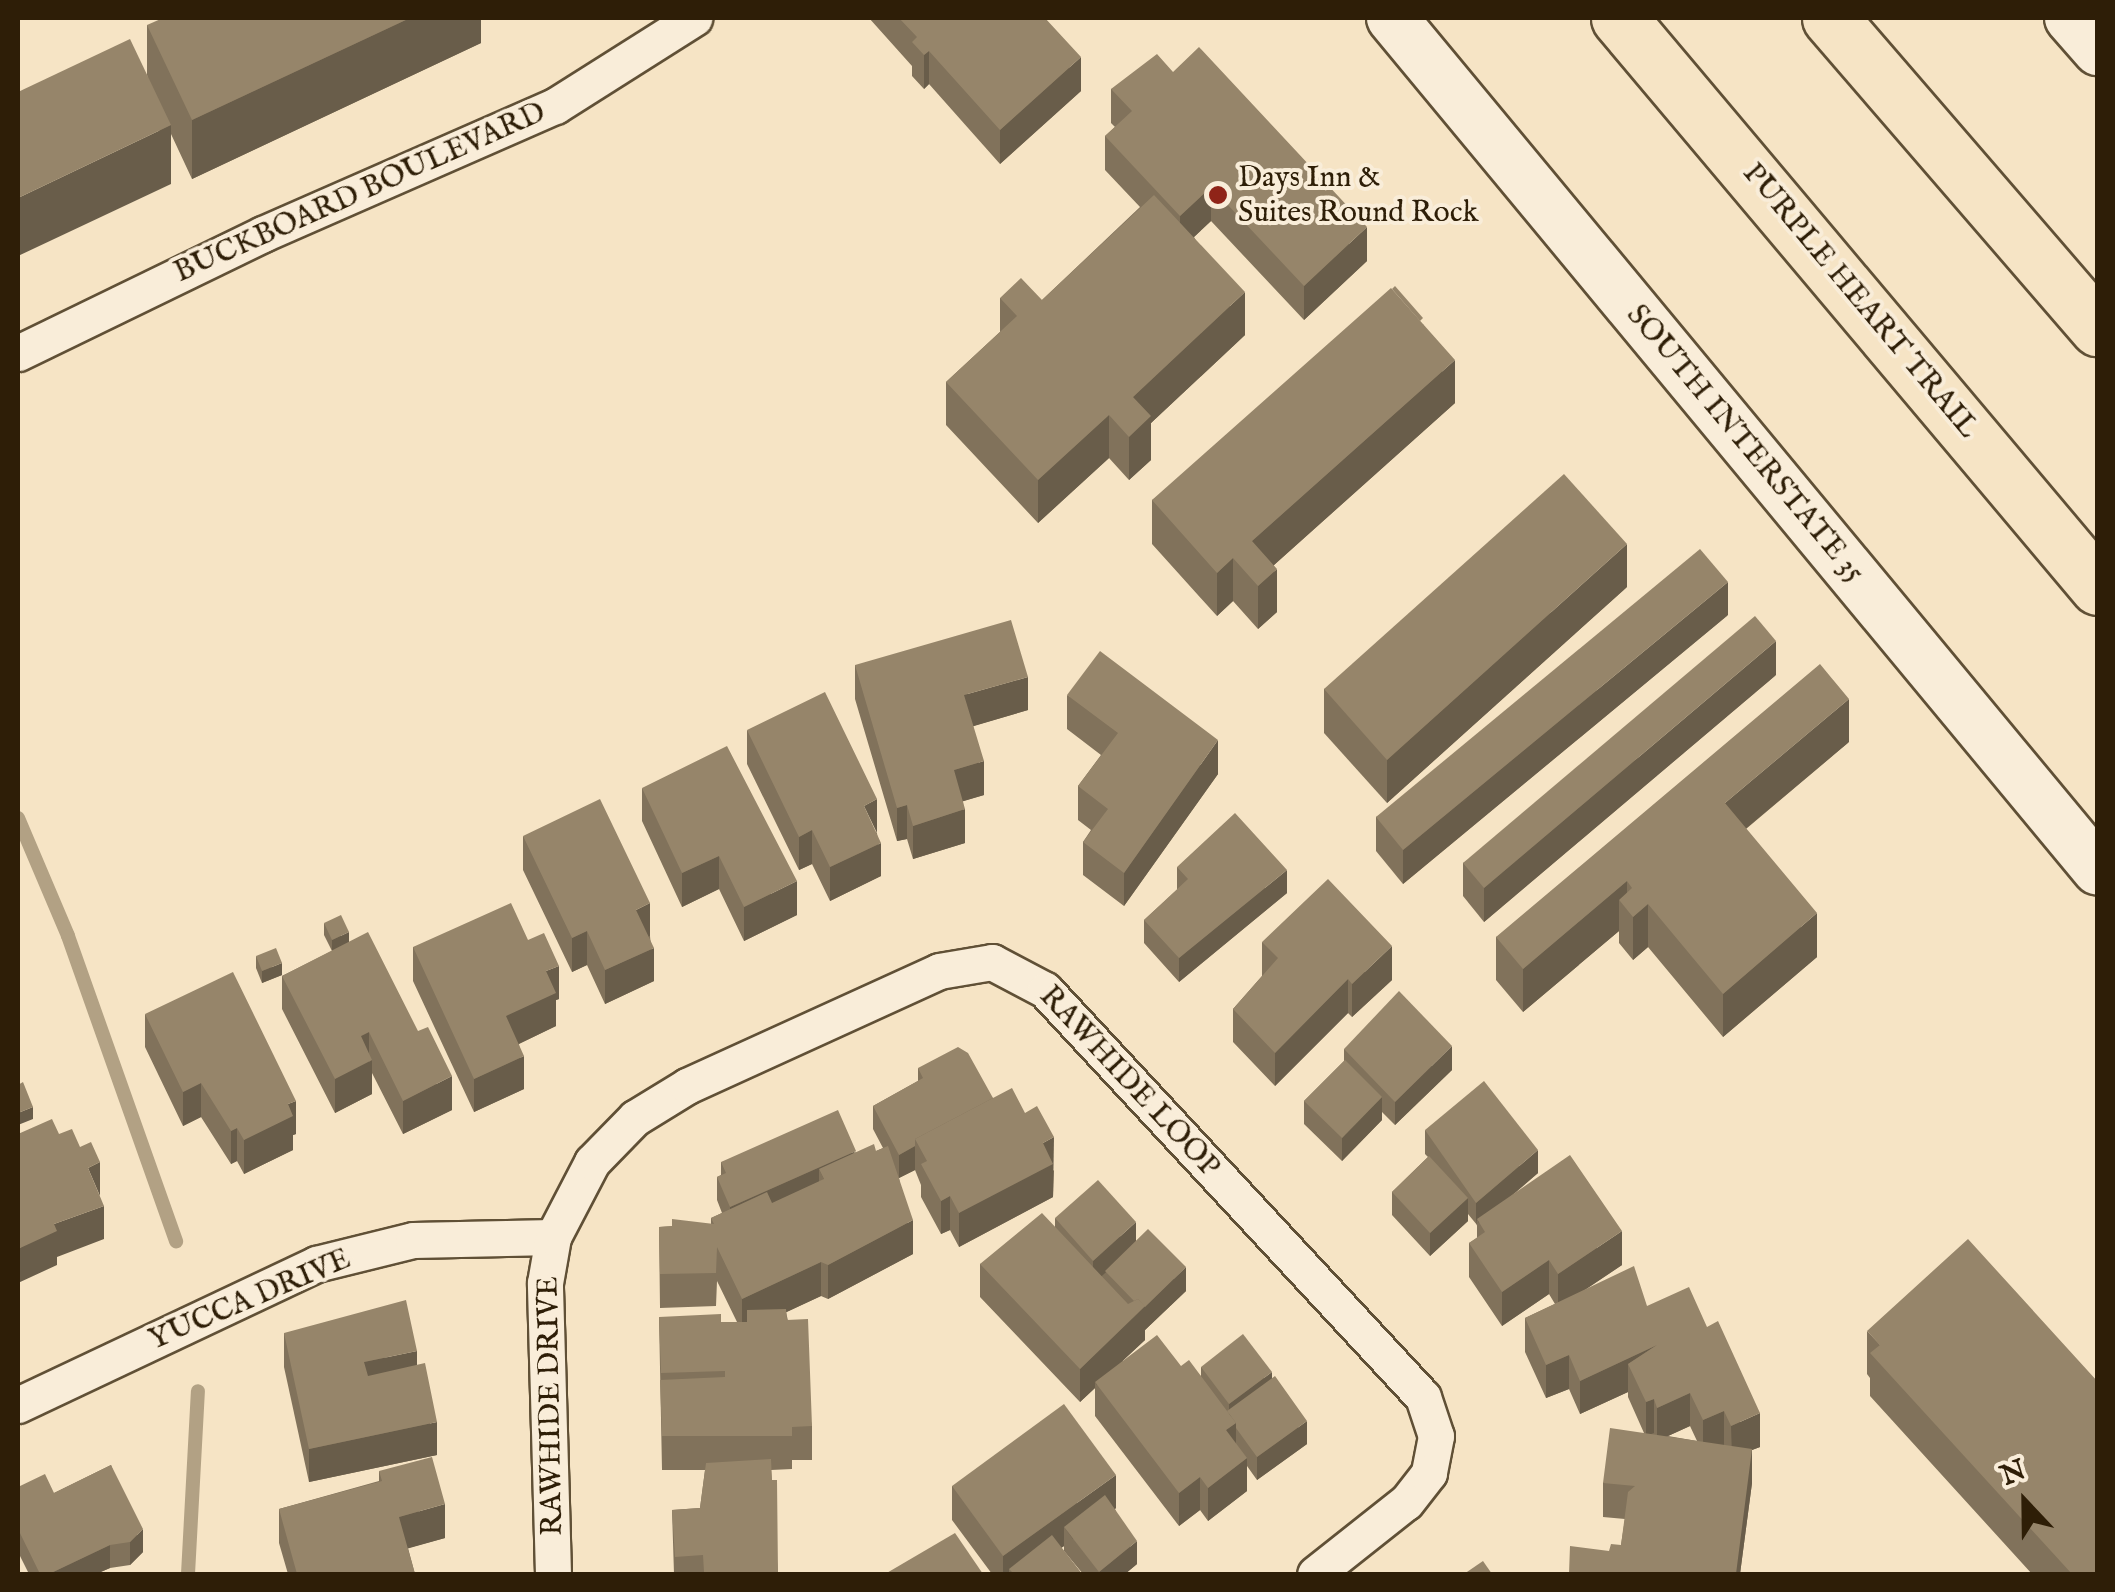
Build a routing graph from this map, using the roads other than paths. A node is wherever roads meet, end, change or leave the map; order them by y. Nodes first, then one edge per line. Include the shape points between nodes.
1 (694, 18) edge
2 (1392, 18) edge
3 (1619, 18) edge
4 (1830, 18) edge
5 (2070, 18) edge
6 (2098, 50) edge
7 (2098, 328) edge
8 (18, 354) edge
9 (2098, 587) edge
10 (2098, 870) edge
11 (553, 1237) junction
12 (18, 1404) edge
13 (553, 1574) edge
14 (1315, 1574) edge

1 - 8 street, BUCKBOARD BOULEVARD via 555,106 263,234
2 - 10 main road, SOUTH INTERSTATE 35
3 - 9 highway, PURPLE HEART TRAIL
4 - 7 highway
5 - 6 main road
11 - 12 street, YUCCA DRIVE via 413,1240 316,1264
11 - 13 street, RAWHIDE DRIVE via 545,1327
11 - 14 street, RAWHIDE LOOP via 592,1162 635,1118 687,1086 939,971 992,962 1028,975 1423,1397 1436,1436 1428,1473 1406,1502

